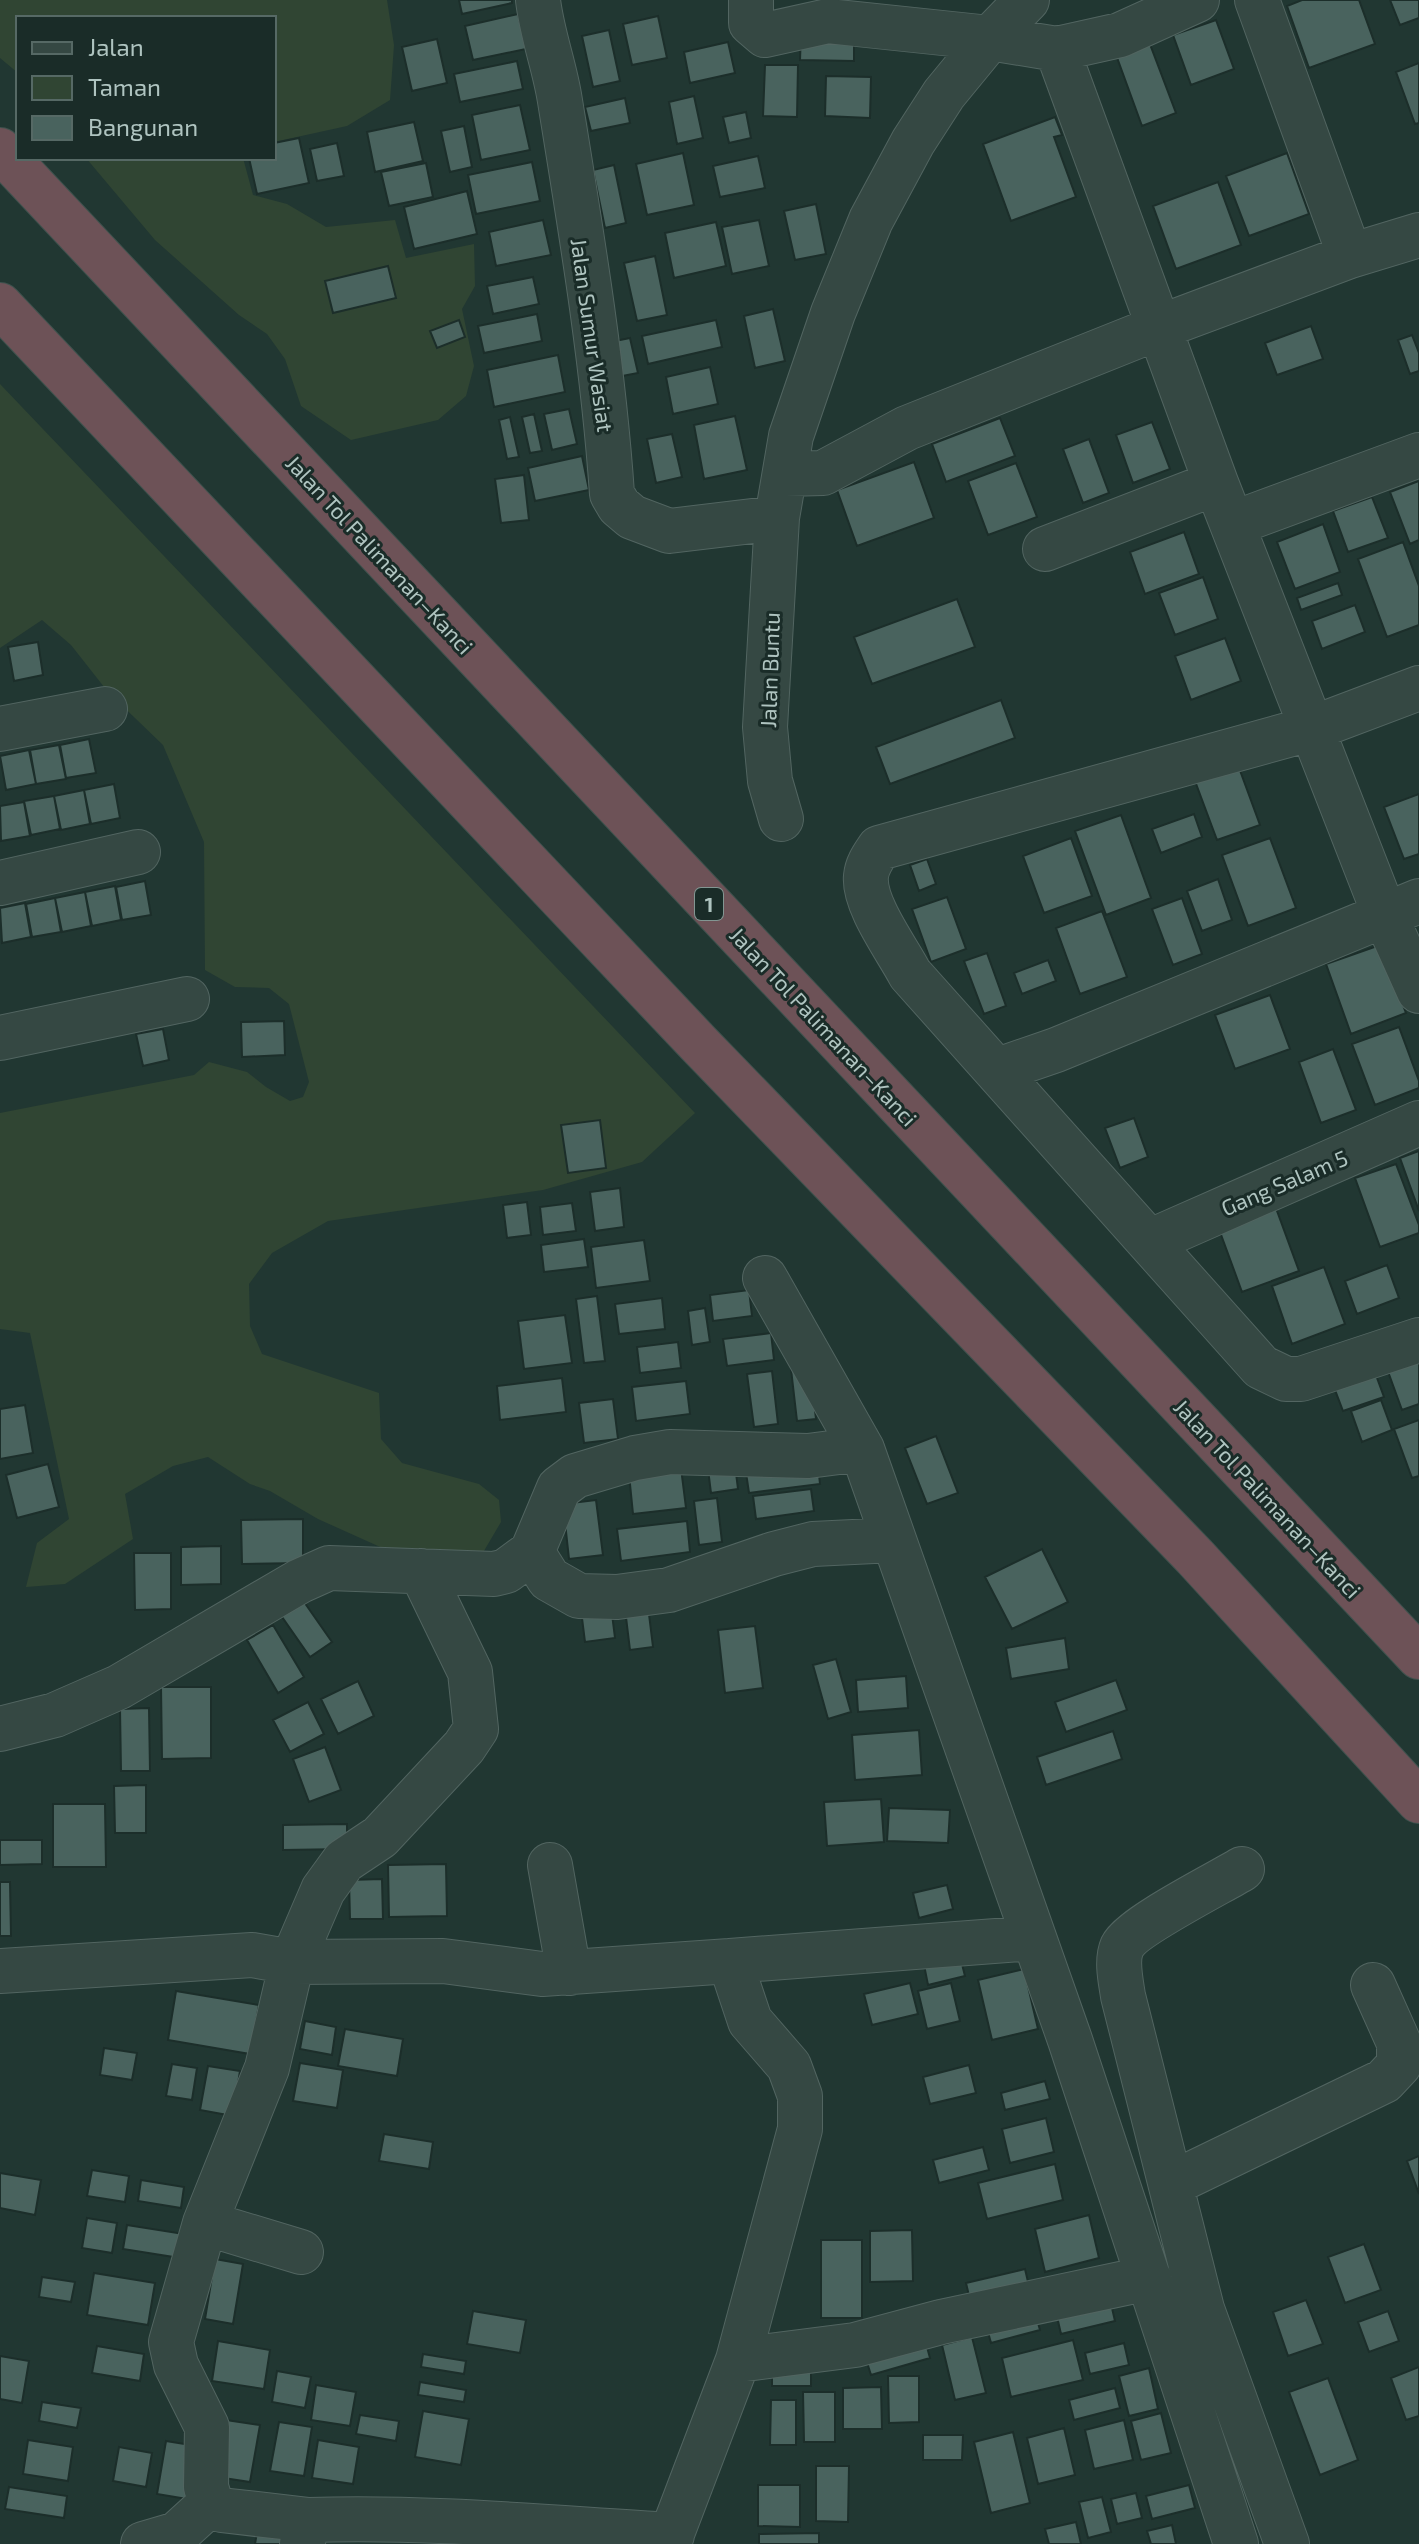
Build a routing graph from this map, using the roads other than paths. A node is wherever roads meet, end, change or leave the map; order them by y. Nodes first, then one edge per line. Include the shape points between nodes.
1 (538, 0) edge
2 (751, 0) edge
3 (1027, 0) edge
4 (1197, 0) edge
5 (1257, 0) edge
6 (1023, 43) junction
7 (0, 150) edge
8 (1419, 235) edge
9 (1350, 256) junction
10 (0, 305) edge
11 (1160, 327) junction
12 (1419, 455) edge
13 (802, 474) junction
14 (1216, 483) junction
15 (777, 518) junction
16 (1232, 524) junction
17 (1045, 549) dead end
18 (1419, 688) edge
19 (105, 709) dead end
20 (1313, 728) junction
21 (0, 729) edge
22 (781, 819) dead end
23 (138, 852) dead end
24 (0, 883) edge
25 (1402, 907) edge
26 (1419, 991) edge
27 (187, 999) dead end
28 (0, 1038) edge
29 (998, 1070) junction
30 (1419, 1123) edge
31 (1151, 1241) junction
32 (765, 1278) dead end
33 (1419, 1340) edge
34 (862, 1449) junction
35 (894, 1540) junction
36 (532, 1552) junction
37 (421, 1571) junction
38 (1419, 1657) edge
39 (0, 1729) edge
40 (1419, 1801) edge
41 (550, 1865) dead end
42 (1242, 1869) dead end
43 (1034, 1938) junction
44 (730, 1961) junction
45 (292, 1962) junction
46 (0, 1971) edge
47 (569, 1973) junction
48 (1373, 1985) dead end
49 (1171, 2184) junction
50 (205, 2223) junction
51 (301, 2252) dead end
52 (1149, 2278) junction
53 (738, 2360) junction
54 (211, 2503) junction
55 (305, 2532) edge
56 (670, 2540) edge
57 (143, 2544) edge
58 (1236, 2544) edge
59 (1287, 2544) edge

1 - 15 street, Jalan Sumur Wasiat via 560,97 606,403 612,494 632,517 669,531
2 - 6 street via 751,23 765,35 828,21
3 - 6 street, Jalan Buntu
4 - 6 street via 1120,35
5 - 9 street
6 - 11 street
6 - 13 street, Jalan Buntu via 936,106 871,220 791,436
7 - 38 highway, Jalan Tol Palimanan–Kanci / 1
8 - 9 street
9 - 11 street
10 - 40 highway via 698,1043 1195,1557
11 - 13 street
11 - 14 street
12 - 16 street
13 - 15 street, Jalan Buntu
14 - 16 street
14 - 17 street
15 - 22 street, Jalan Buntu via 765,727 770,781
16 - 20 street
18 - 20 street
19 - 21 street
20 - 25 street
20 - 29 street via 879,848 865,879 871,904 910,974
23 - 24 street
25 - 26 street
25 - 29 street
27 - 28 street
29 - 31 street
30 - 31 street, Gang Salam 5
31 - 33 street via 1261,1367 1286,1379 1301,1379
32 - 34 street
34 - 35 street
34 - 36 street via 808,1456 670,1452 575,1476 559,1488
35 - 36 street via 813,1544 669,1590 617,1597 579,1596 549,1579
35 - 43 street
36 - 37 street via 494,1574
37 - 39 street via 329,1568 119,1687 55,1715
37 - 45 street via 470,1672 476,1729 380,1837 344,1861 323,1890
41 - 47 street
42 - 49 street via 1136,1932 1122,1947 1123,1996
43 - 44 street
43 - 52 street
44 - 47 street
44 - 53 street via 750,2021 789,2066 800,2096 800,2129
45 - 46 street via 252,1955
45 - 47 street via 443,1961
45 - 50 street via 267,2068
48 - 49 street via 1399,2043 1399,2065 1384,2081
49 - 59 street via 1202,2309
50 - 51 street
50 - 54 street via 171,2342 176,2365 207,2427 206,2487
52 - 53 street via 855,2345
52 - 58 street
53 - 56 street
54 - 55 street
54 - 57 street via 177,2534
55 - 56 street via 391,2519

